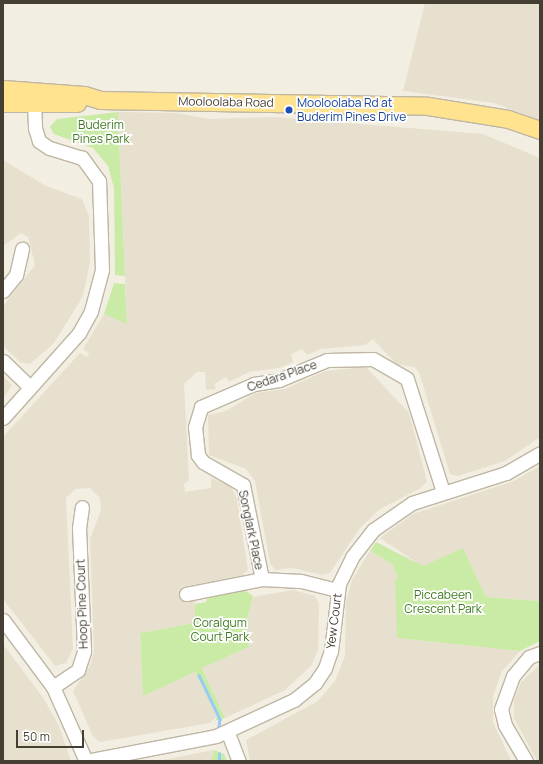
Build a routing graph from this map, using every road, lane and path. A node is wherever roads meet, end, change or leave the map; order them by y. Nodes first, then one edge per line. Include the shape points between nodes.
1 (3, 89) edge
2 (34, 96) junction
3 (3, 103) edge
4 (537, 131) edge
5 (22, 249) dead end
6 (3, 291) edge
7 (3, 361) edge
8 (30, 387) junction
9 (3, 418) edge
10 (540, 453) edge
11 (214, 468) joint
12 (443, 492) junction
13 (82, 507) dead end
14 (262, 579) junction
15 (338, 590) junction
16 (186, 594) dead end
17 (3, 620) edge
18 (540, 653) edge
19 (53, 687) junction
20 (228, 733) junction
21 (86, 761) edge
22 (239, 761) edge
23 (526, 761) edge

1 - 2 main road, Mooloolaba Road
2 - 3 main road, Mooloolaba Road
2 - 4 main road, Mooloolaba Road via 90,104 100,100 428,106 470,111
2 - 8 street via 39,141 49,148 74,154 94,169 99,181 103,250 101,276 91,311 79,333
5 - 6 street via 16,275
7 - 8 street
8 - 9 street
10 - 12 street, Yew Court via 506,473
11 - 12 street, Cedara Place via 198,455 195,427 201,407 254,384 279,380 327,360 364,357 407,379
11 - 14 street, Songlark Place via 243,485
12 - 15 street, Yew Court via 399,509 373,530 348,563
13 - 19 street, Hoop Pine Court via 79,528 84,651 78,670
14 - 15 street, Songlark Place via 300,581
14 - 16 street
15 - 20 street, Yew Court via 329,659 315,683 294,700
17 - 19 street
18 - 23 street via 529,657 513,676 502,710 505,725
19 - 21 street
20 - 21 street, Yew Court
20 - 22 street

